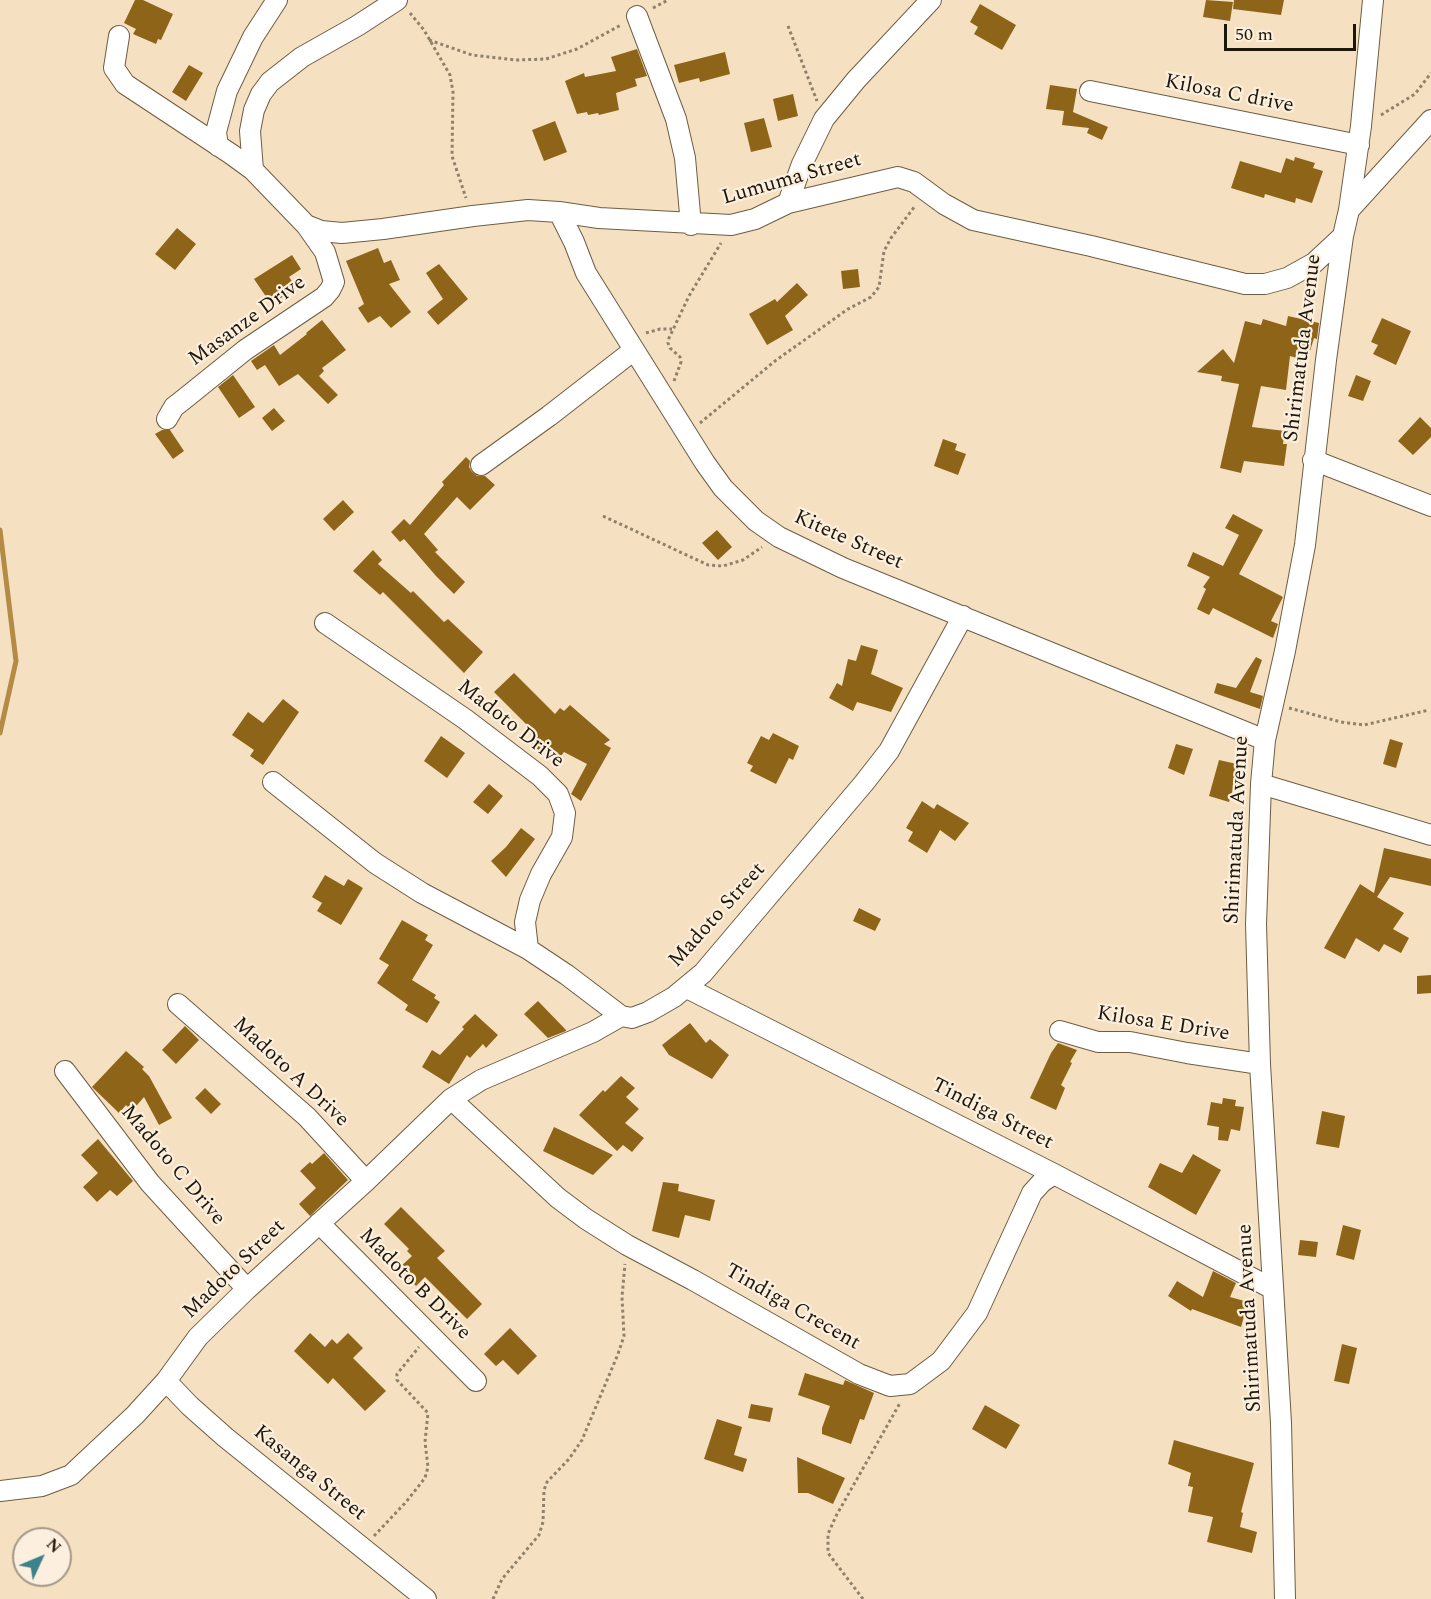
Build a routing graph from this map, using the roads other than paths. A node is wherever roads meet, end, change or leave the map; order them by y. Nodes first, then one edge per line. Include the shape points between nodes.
1 (277, 0) edge
2 (932, 0) edge
3 (1373, 0) edge
4 (401, 4) edge
5 (637, 16) road end
6 (119, 36) dead end
7 (1090, 91) dead end
8 (1431, 120) edge
9 (1360, 135) junction
10 (218, 146) junction
11 (253, 170) junction
12 (788, 203) junction
13 (1349, 210) junction
14 (559, 212) junction
15 (306, 225) junction
16 (691, 225) junction
17 (1342, 236) junction
18 (630, 345) junction
19 (167, 418) dead end
20 (1313, 460) junction
21 (482, 465) dead end
22 (1431, 506) edge
23 (963, 616) junction
24 (325, 623) dead end
25 (1264, 740) junction
26 (273, 782) dead end
27 (1261, 784) junction
28 (1431, 835) edge
29 (528, 949) junction
30 (687, 988) junction
31 (178, 1004) dead end
32 (621, 1016) junction
33 (1060, 1031) dead end
34 (1260, 1064) junction
35 (65, 1071) dead end
36 (451, 1099) junction
37 (1054, 1174) junction
38 (366, 1181) junction
39 (319, 1223) junction
40 (247, 1289) junction
41 (1273, 1289) junction
42 (166, 1381) junction
43 (476, 1381) dead end
44 (0, 1491) edge
45 (426, 1599) edge
46 (1285, 1599) edge

1 - 10 street via 253,37 227,91 216,132
2 - 12 street via 824,119
3 - 9 street, Shirimatuda Avenue
4 - 11 street via 302,57 270,82 254,110 250,131
5 - 16 street via 675,119 685,158
6 - 10 street via 114,68 124,84
7 - 9 street, Kilosa C drive
8 - 13 street
9 - 13 street, Shirimatuda Avenue
10 - 11 street
11 - 15 street
12 - 16 street, Lumuma Street via 755,219 731,225
12 - 17 street, Lumuma Street via 898,177 914,182 973,220 1245,284 1265,285 1287,278 1314,263
13 - 17 street, Shirimatuda Avenue
14 - 15 street, Lumuma Street via 528,210 342,233
14 - 16 street, Lumuma Street
14 - 18 street, Kitete Street via 586,273
15 - 19 street, Masanze Drive via 325,252 334,282 330,290 245,350 174,407
17 - 20 street, Shirimatuda Avenue
18 - 21 street via 549,416
18 - 23 street, Kitete Street via 723,488 756,521 779,537 843,568
20 - 22 street
20 - 25 street, Shirimatuda Avenue via 1305,545
23 - 25 street, Kitete Street
23 - 30 street, Madoto Street via 889,751 747,923
24 - 29 street, Madoto Drive via 465,719 558,794 565,813 562,837 530,900 525,922
25 - 27 street, Shirimatuda Avenue
26 - 29 street via 375,863 422,893
27 - 28 street
27 - 34 street, Shirimatuda Avenue via 1256,924
29 - 32 street
30 - 32 street, Madoto Street via 648,1012 632,1018
30 - 37 street, Tindiga Street
31 - 38 street, Madoto A Drive via 307,1118
32 - 36 street, Madoto Street via 481,1080
33 - 34 street, Kilosa E Drive via 1098,1042 1130,1042
34 - 41 street, Shirimatuda Avenue
35 - 40 street, Madoto C Drive via 150,1183
36 - 37 street, Tindiga Crecent via 586,1219 859,1374 890,1386 910,1384 941,1361 978,1313 1032,1193
36 - 38 street, Madoto Street
37 - 41 street, Tindiga Street
38 - 39 street, Madoto Street
39 - 40 street, Madoto Street
39 - 43 street, Madoto B Drive
40 - 42 street, Madoto Street via 198,1337
41 - 46 street, Shirimatuda Avenue
42 - 44 street, Madoto Street via 71,1475 42,1486
42 - 45 street, Kasanga Street via 225,1437

